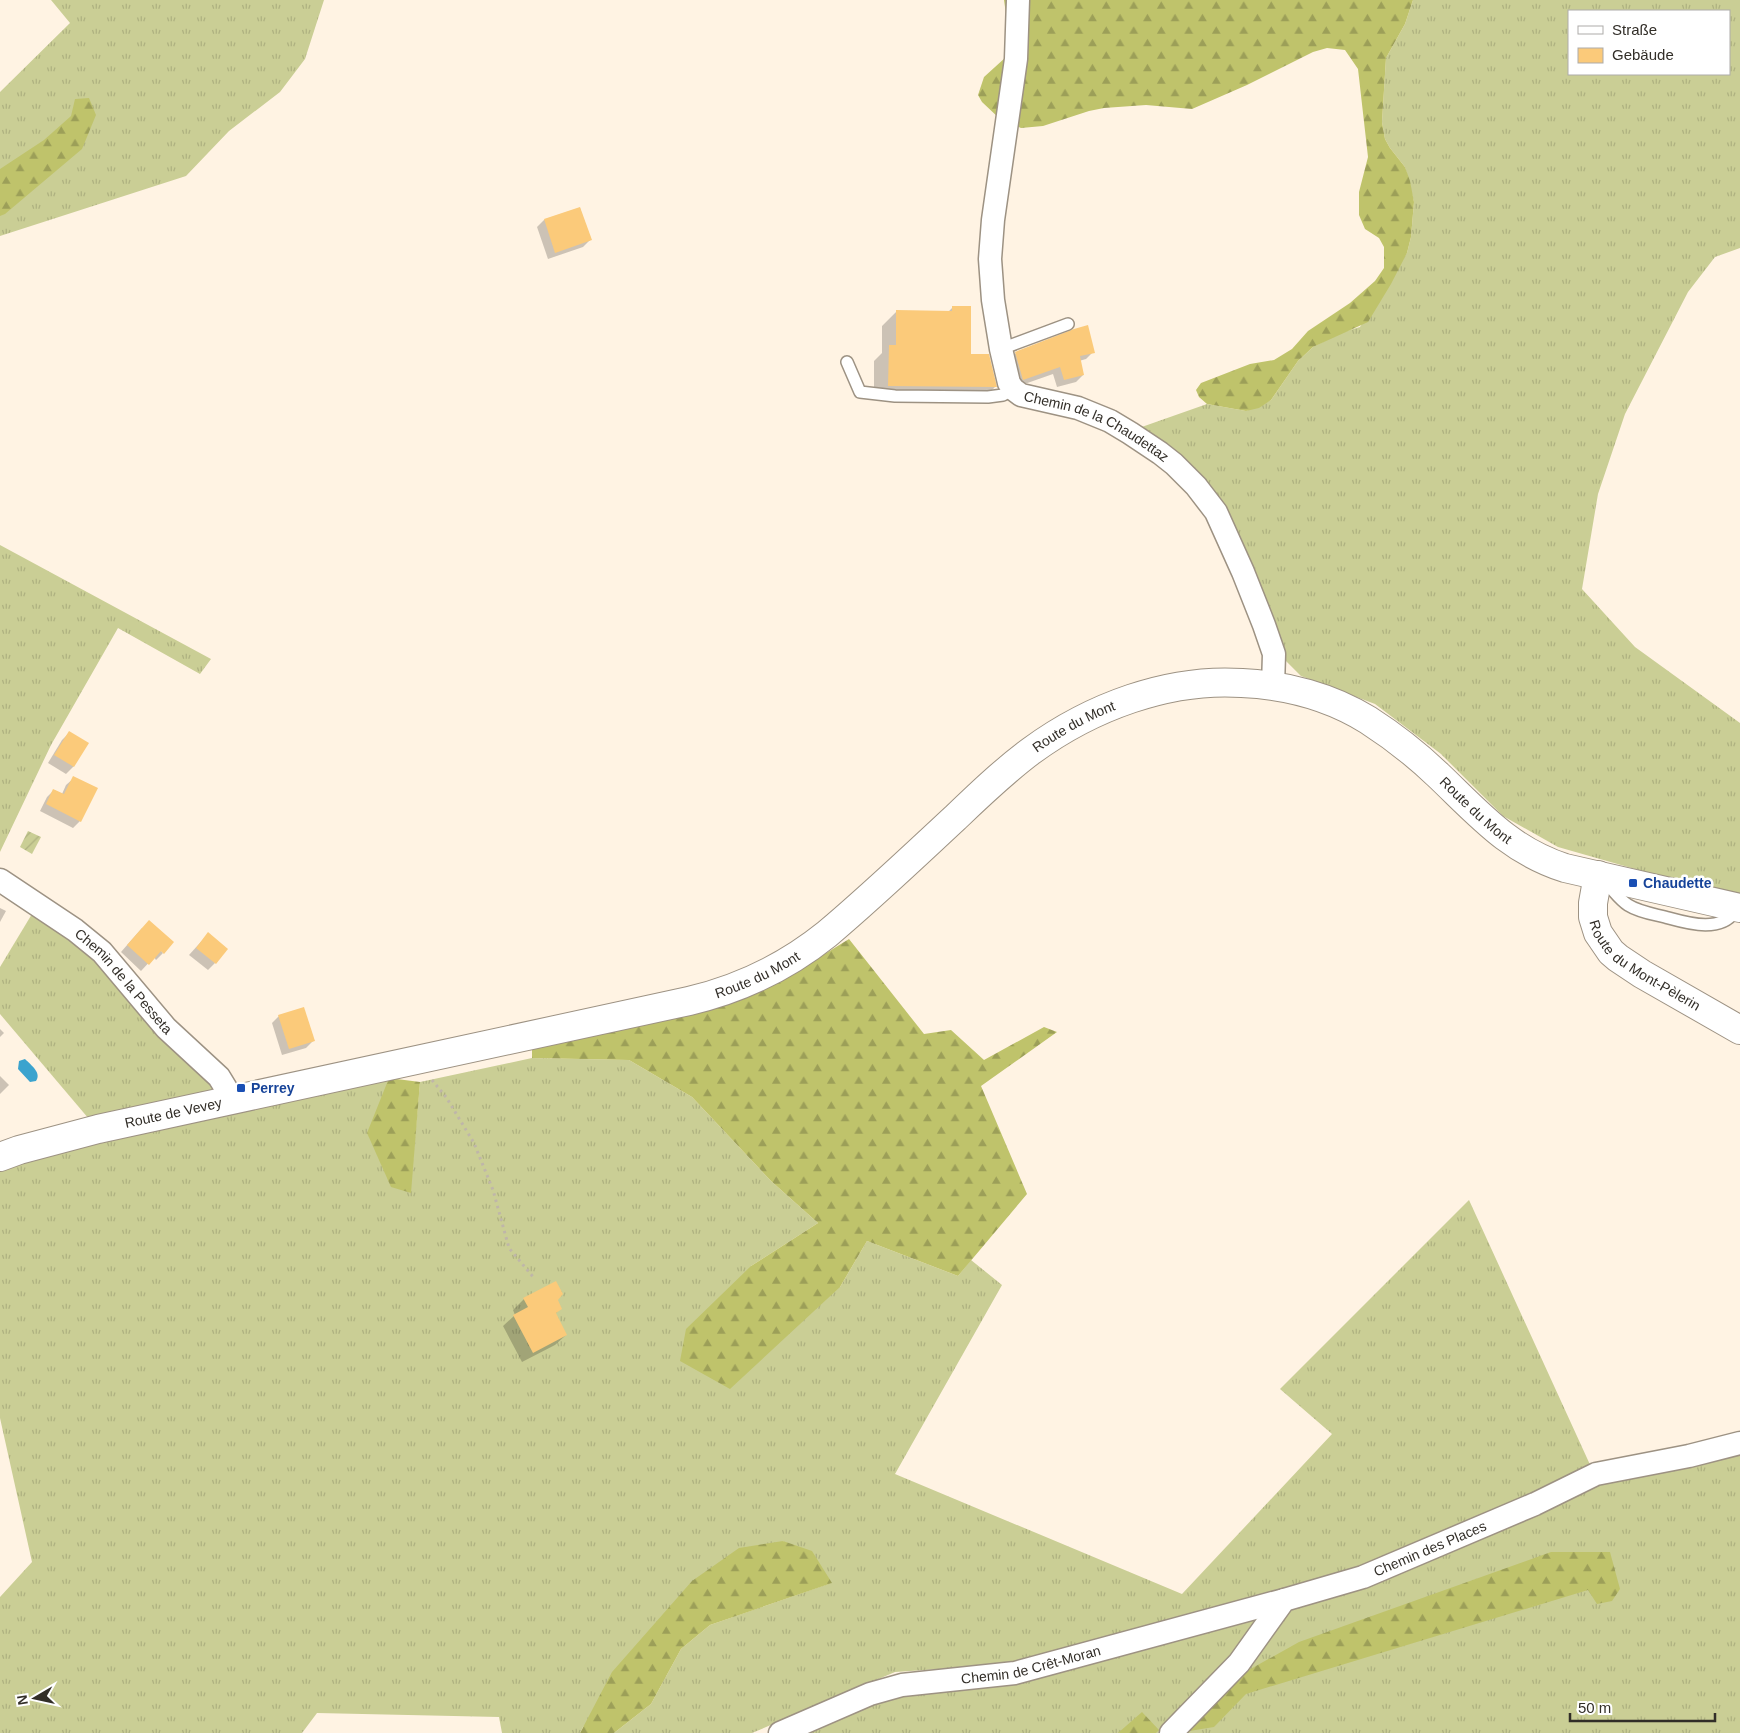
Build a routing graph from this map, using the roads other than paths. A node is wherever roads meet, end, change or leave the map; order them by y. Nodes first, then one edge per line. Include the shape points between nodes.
1 (1018, 0) edge
2 (1068, 324) dead end
3 (1001, 349) junction
4 (847, 362) dead end
5 (1012, 389) junction
6 (1274, 686) junction
7 (1598, 875) junction
8 (0, 880) edge
9 (1739, 908) edge
10 (1740, 1030) edge
11 (426, 1058) joint
12 (233, 1100) junction
13 (0, 1157) edge
14 (1740, 1443) edge
15 (1284, 1600) junction
16 (780, 1733) edge
17 (1170, 1733) edge

1 - 3 street, Chemin de la Chaudettaz via 1016,60 990,259
2 - 3 lane
3 - 5 street, Chemin de la Chaudettaz
4 - 5 lane via 860,392 895,396 988,397 1003,395
5 - 6 street, Chemin de la Chaudettaz via 1021,395 1099,416 1174,464 1196,486 1216,512 1264,625 1274,654
6 - 7 main road, Route du Mont via 1327,700 1367,719 1424,763 1509,841 1549,863
6 - 11 main road, Route du Mont via 1236,682 1176,687 1119,703 1055,734 1017,761 811,948 743,985 689,1001
7 - 9 main road, Route du Mont
7 - 10 main road, Route du Mont-Pèlerin via 1592,917 1611,952 1642,974
8 - 12 street, Chemin de la Pesseta via 102,952 166,1028 219,1077
11 - 12 main road, Route de Vevey
12 - 13 main road, Route de Vevey via 98,1129
14 - 15 street, Chemin des Places via 1596,1474 1535,1504 1363,1576
15 - 16 street, Chemin de Crêt-Moran via 1015,1673 902,1685 870,1694
15 - 17 street via 1239,1663

